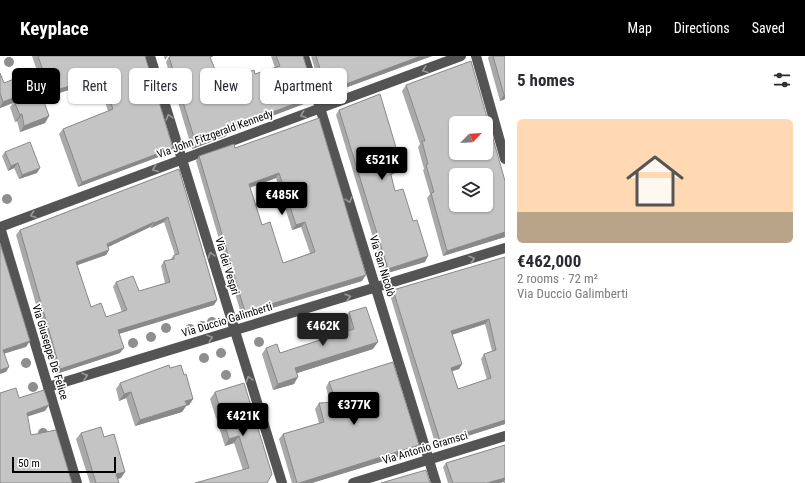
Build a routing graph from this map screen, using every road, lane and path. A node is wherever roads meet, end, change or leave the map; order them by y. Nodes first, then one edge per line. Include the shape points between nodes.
1 (150, 56) edge
2 (304, 56) edge
3 (462, 56) edge
4 (476, 56) edge
5 (321, 108) junction
6 (182, 159) junction
7 (505, 159) edge
8 (0, 227) edge
9 (505, 248) edge
10 (376, 288) junction
11 (234, 330) junction
12 (48, 387) junction
13 (505, 436) edge
14 (428, 459) junction
15 (77, 483) edge
16 (282, 483) edge
17 (353, 483) edge
18 (436, 483) edge

6 -> 1 street, Via dei Vespri
2 - 5 street, Via San Nicolò
3 -> 5 street, Via John Fitzgerald Kennedy
4 - 7 street
5 -> 6 street, Via John Fitzgerald Kennedy
5 -> 10 street, Via San Nicolò
6 -> 8 street, Via John Fitzgerald Kennedy
11 -> 6 street, Via dei Vespri
8 - 12 street, Via Giuseppe De Felice
10 -> 9 street, Via Duccio Galimberti
11 -> 10 street, Via Duccio Galimberti
10 - 14 street, Via San Nicolò
12 -> 11 street, Via Duccio Galimberti
16 -> 11 street, Via dei Vespri
12 - 15 street, Via Giuseppe De Felice
13 - 14 street, Via Antonio Gramsci
14 - 17 street, Via Antonio Gramsci
14 - 18 street, Via San Nicolò

